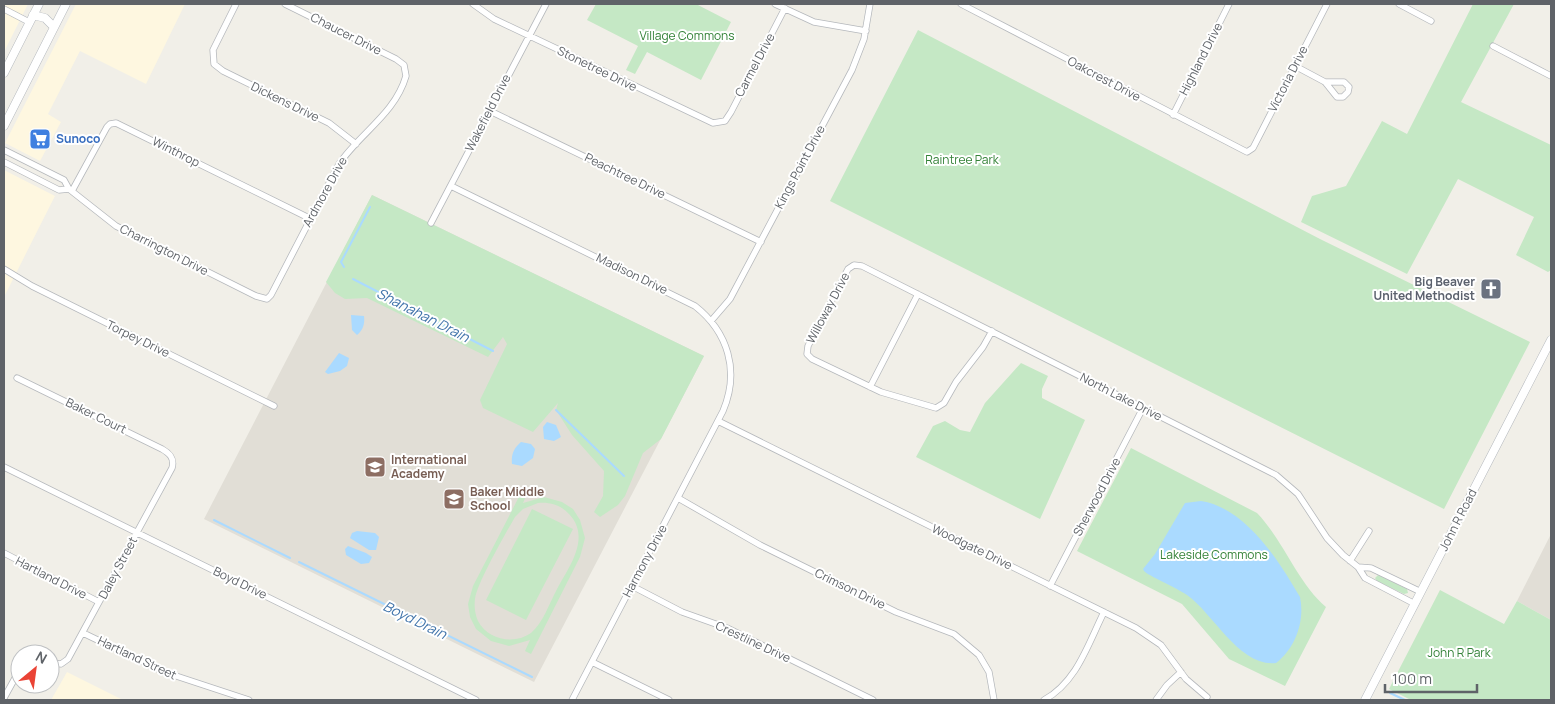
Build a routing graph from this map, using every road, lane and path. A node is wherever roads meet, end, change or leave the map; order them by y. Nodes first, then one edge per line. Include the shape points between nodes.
1 (39, 4) edge
2 (66, 4) edge
3 (236, 4) edge
4 (285, 4) edge
5 (473, 4) edge
6 (546, 4) edge
7 (775, 4) edge
8 (870, 4) edge
9 (961, 4) edge
10 (1230, 4) edge
11 (1326, 4) edge
12 (1399, 4) edge
13 (785, 8) junction
14 (4, 9) edge
15 (31, 19) junction
16 (1431, 21) dead end
17 (54, 27) junction
18 (866, 31) junction
19 (529, 36) junction
20 (1493, 46) dead end
21 (1295, 66) junction
22 (405, 68) joint
23 (4, 73) edge
24 (1551, 76) edge
25 (1325, 82) dead end
26 (490, 111) junction
27 (1173, 115) junction
28 (724, 120) joint
29 (4, 126) edge
30 (356, 144) junction
31 (4, 150) edge
32 (1248, 152) joint
33 (4, 162) edge
34 (451, 186) junction
35 (71, 190) junction
36 (310, 219) junction
37 (432, 223) dead end
38 (761, 242) junction
39 (854, 265) joint
40 (4, 269) edge
41 (918, 294) junction
42 (267, 299) joint
43 (711, 321) junction
44 (992, 332) junction
45 (1551, 340) edge
46 (17, 378) dead end
47 (870, 387) junction
48 (274, 406) dead end
49 (1143, 408) junction
50 (718, 422) junction
51 (172, 458) joint
52 (4, 467) edge
53 (678, 498) junction
54 (1369, 531) dead end
55 (136, 533) junction
56 (4, 553) edge
57 (1350, 561) junction
58 (1358, 567) junction
59 (632, 586) junction
60 (1050, 586) junction
61 (1421, 592) junction
62 (99, 602) junction
63 (1415, 604) junction
64 (1104, 612) junction
65 (83, 633) junction
66 (592, 662) junction
67 (60, 664) edge
68 (1181, 672) junction
69 (1207, 697) dead end
70 (250, 700) edge
71 (476, 700) edge
72 (572, 700) edge
73 (670, 700) edge
74 (873, 700) edge
75 (994, 700) edge
76 (1044, 700) edge
77 (1156, 700) edge
78 (1365, 700) edge

1 - 15 main road
2 - 17 main road
3 - 30 street, Dickens Drive via 213,50 213,61 223,71 338,128
4 - 22 street, Chaucer Drive via 396,59
5 - 19 street, Stonetree Drive via 488,16
6 - 19 street, Wakefield Drive
7 - 13 street
8 - 18 street, Kings Point Drive
9 - 27 street, Oakcrest Drive
10 - 27 street, Highland Drive
11 - 21 street, Victoria Drive
12 - 16 street
13 - 18 street via 814,22
13 - 28 street, Carmel Drive
14 - 15 street
15 - 17 main road via 45,18
15 - 23 main road
17 - 29 main road
18 - 38 street, Kings Point Drive via 852,70
19 - 26 street, Wakefield Drive
19 - 28 street, Stonetree Drive via 705,122
20 - 24 street
21 - 25 street
21 - 32 street, Victoria Drive
22 - 30 street, Ardmore Drive via 405,82 394,103
26 - 34 street, Wakefield Drive
26 - 38 street, Peachtree Drive
27 - 32 street, Oakcrest Drive
30 - 36 street, Ardmore Drive via 339,164
31 - 35 street, Charrington Drive via 64,180
33 - 35 street, Charrington Drive via 59,190
34 - 37 street, Wakefield Drive
34 - 43 street, Madison Drive via 683,299
35 - 36 street, Winthrop via 107,128 116,123
35 - 42 street, Charrington Drive via 116,226
36 - 42 street, Ardmore Drive
38 - 43 street, Kings Point Drive via 730,299
39 - 41 street, North Lake Drive
39 - 47 street, Willoway Drive via 848,269 808,346 807,354
40 - 48 street, Torpey Drive
41 - 44 street, North Lake Drive
41 - 47 street
43 - 50 street, Madison Drive via 726,346 731,376 728,399
44 - 47 street via 944,403 936,408
44 - 49 street, North Lake Drive
45 - 61 main road, John R Road
46 - 51 street, Baker Court via 162,449
49 - 57 street, North Lake Drive via 1276,475 1298,494 1327,538
49 - 60 street, Sherwood Drive
50 - 53 street, Harmony Drive
50 - 60 street, Woodgate Drive
51 - 55 street, Daley Street via 172,468
52 - 55 street, Boyd Drive
53 - 59 street, Harmony Drive
53 - 75 street, Crimson Drive via 777,553 896,612 954,634 982,660 989,672
54 - 57 street
55 - 62 street, Daley Street
55 - 71 street, Boyd Drive
56 - 62 street, Hartland Drive
57 - 58 street, North Lake Drive
58 - 61 street, North Lake Drive via 1371,568
58 - 63 street, North Lake Drive via 1365,578
59 - 66 street, Harmony Drive
59 - 74 street, Crestline Drive via 682,612 727,628
60 - 64 street, Woodgate Drive
61 - 63 main road, John R Road
62 - 65 street, Daley Street
63 - 78 main road, John R Road
64 - 68 street, Woodgate Drive via 1156,641
64 - 76 street via 1069,681
65 - 67 street, Daley Street
65 - 70 street, Hartland Street via 164,672
66 - 72 street, Harmony Drive
66 - 73 street
68 - 69 street, Woodgate Drive
68 - 77 street

